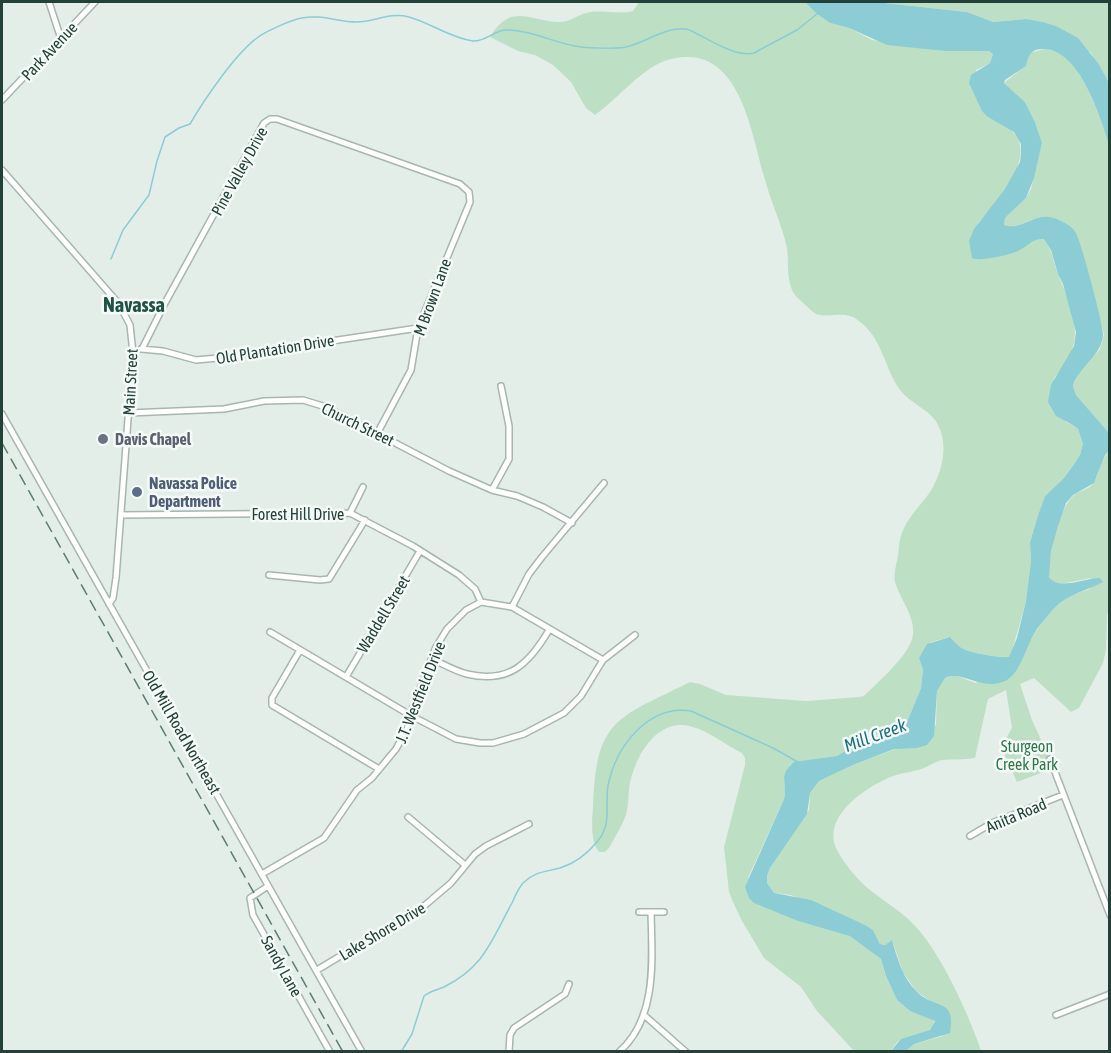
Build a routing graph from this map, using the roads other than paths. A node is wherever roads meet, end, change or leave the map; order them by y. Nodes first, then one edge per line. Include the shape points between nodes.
1 (49, 2) edge
2 (95, 2) edge
3 (61, 39) junction
4 (2, 100) edge
5 (2, 170) edge
6 (469, 192) joint
7 (418, 328) junction
8 (133, 349) junction
9 (142, 349) junction
10 (501, 386) dead end
11 (129, 413) junction
12 (2, 414) edge
13 (378, 432) junction
14 (604, 483) dead end
15 (363, 487) dead end
16 (492, 490) junction
17 (350, 513) junction
18 (121, 515) junction
19 (365, 520) junction
20 (572, 523) junction
21 (420, 551) junction
22 (269, 575) dead end
23 (482, 602) junction
24 (110, 604) junction
25 (512, 607) junction
26 (549, 630) junction
27 (270, 632) dead end
28 (635, 635) dead end
29 (300, 650) junction
30 (432, 659) junction
31 (603, 660) junction
32 (346, 677) junction
33 (410, 715) junction
34 (1050, 759) dead end
35 (379, 769) junction
36 (1063, 795) junction
37 (408, 817) dead end
38 (529, 824) dead end
39 (970, 836) dead end
40 (465, 865) junction
41 (262, 874) junction
42 (268, 886) junction
43 (1109, 911) edge
44 (639, 912) dead end
45 (651, 912) junction
46 (664, 912) dead end
47 (317, 969) junction
48 (569, 984) dead end
49 (1110, 994) edge
50 (644, 1015) junction
51 (1056, 1015) dead end
52 (330, 1052) edge
53 (362, 1052) edge
54 (509, 1052) edge
55 (619, 1052) edge
56 (686, 1052) edge

1 - 3 street
2 - 3 street, Park Avenue
3 - 4 street, Park Avenue
5 - 8 street, Main Street via 119,304 130,325
6 - 7 street, M Brown Lane via 470,202
6 - 9 street, Pine Valley Drive via 460,184 364,148 270,119 259,129
7 - 9 street, Old Plantation Drive via 196,360
7 - 13 street, M Brown Lane via 411,370
8 - 9 street, Old Plantation Drive
8 - 11 street, Main Street
10 - 16 street via 509,426 509,459
11 - 13 street, Church Street via 224,409 264,401 303,400 326,406
11 - 18 street, Main Street
12 - 24 street, Old Mill Road Northeast
13 - 16 street, Church Street
14 - 20 street
15 - 17 street
16 - 20 street, Church Street via 517,496
17 - 18 street, Forest Hill Drive
17 - 19 street, Forest Hill Drive
18 - 24 street, Main Street
19 - 21 street, Forest Hill Drive
19 - 22 street via 329,579
20 - 25 street via 529,574
21 - 23 street, Forest Hill Drive via 459,575 475,589
21 - 32 street, Waddell Street
23 - 25 street
23 - 30 street, J.T. Westfield Drive via 466,610 447,629
24 - 41 street, Old Mill Road Northeast
25 - 26 street
26 - 30 street via 525,663 508,673 465,673
26 - 31 street
27 - 29 street
28 - 31 street
29 - 32 street
29 - 35 street via 272,698 272,705
30 - 33 street, J.T. Westfield Drive
31 - 33 street via 572,706 524,734 493,742 468,742
32 - 33 street
33 - 35 street, J.T. Westfield Drive via 403,739
34 - 36 street
35 - 41 street, J.T. Westfield Drive via 357,790 324,838
36 - 39 street, Anita Road via 992,823
36 - 43 street
37 - 40 street
38 - 40 street, Lake Shore Drive via 486,846
40 - 47 street, Lake Shore Drive via 451,884 424,906
41 - 42 street, Old Mill Road Northeast
42 - 47 street, Old Mill Road Northeast
42 - 52 street, Sandy Lane via 250,898 254,915
44 - 45 street
45 - 46 street
45 - 50 street via 651,982
47 - 53 street, Old Mill Road Northeast
48 - 54 street via 565,994 514,1028
49 - 51 street
50 - 55 street
50 - 56 street

